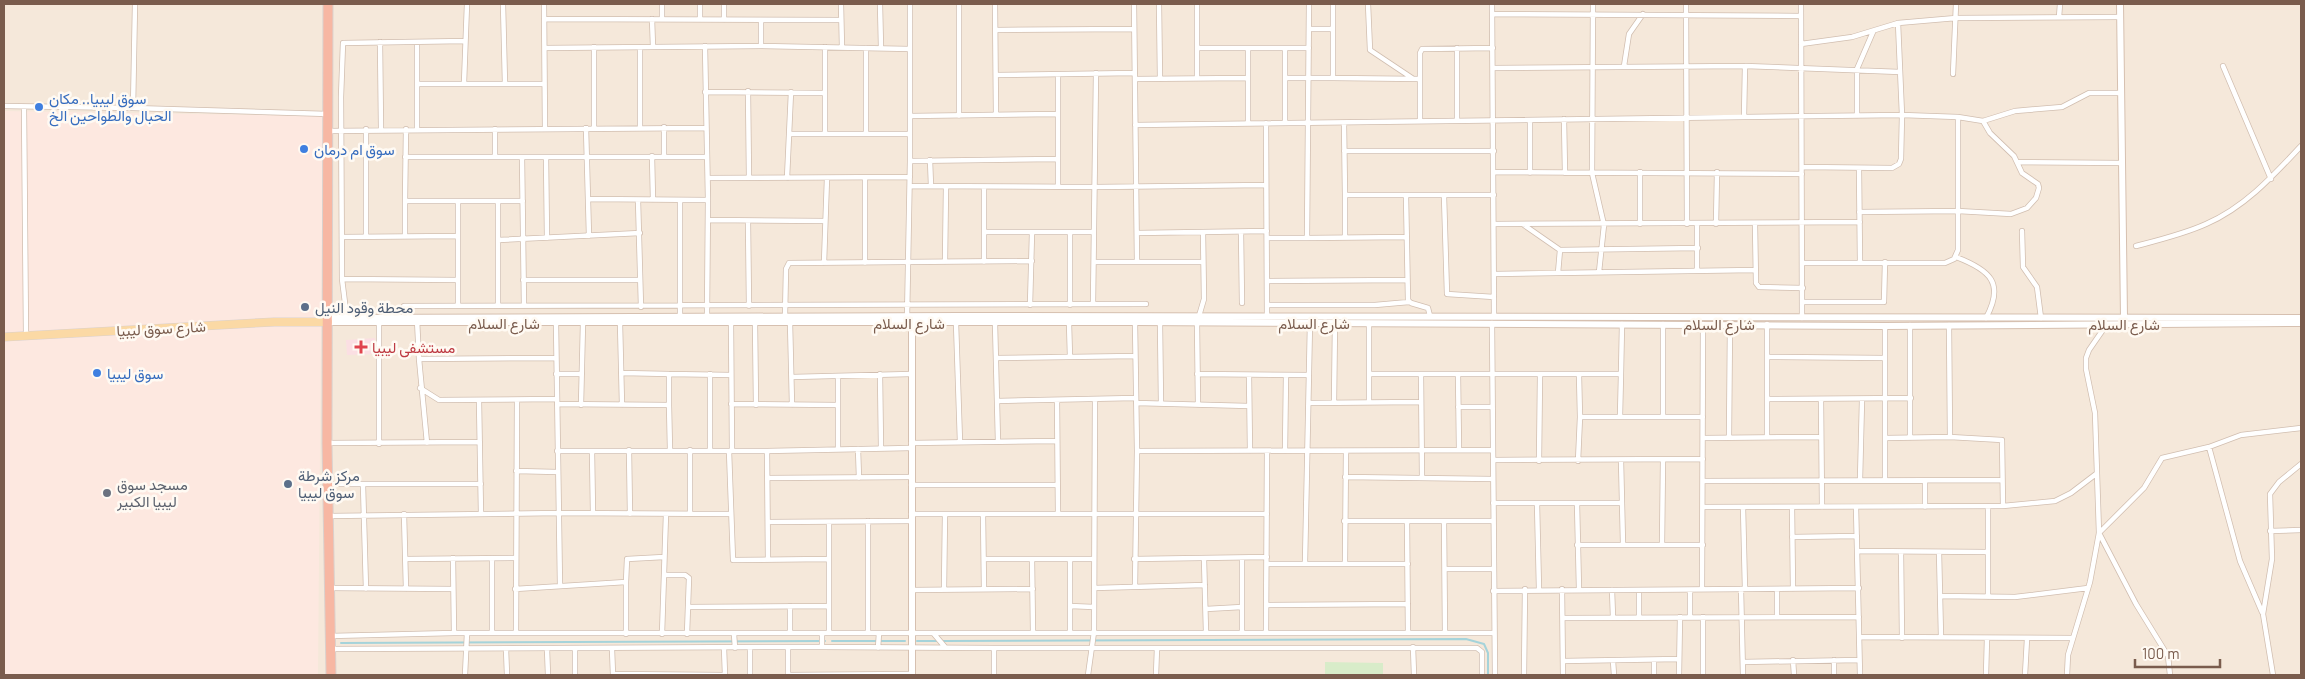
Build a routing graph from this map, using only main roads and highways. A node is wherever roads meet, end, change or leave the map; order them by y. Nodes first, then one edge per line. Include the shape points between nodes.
1 (328, 4) edge
2 (2120, 4) edge
3 (2124, 318) junction
4 (2301, 318) edge
5 (909, 319) junction
6 (325, 320) junction
7 (450, 320) junction
8 (1198, 320) junction
9 (1493, 320) junction
10 (2301, 323) edge
11 (4, 337) edge
12 (331, 675) edge
13 (912, 675) edge

1 - 6 highway
2 - 3 main road
3 - 4 main road, شارع السلام
3 - 9 main road, شارع السلام
5 - 7 main road, شارع السلام via 708,316
5 - 7 main road, شارع السلام via 731,323
5 - 8 main road, شارع السلام
5 - 8 main road, شارع السلام via 995,323
5 - 13 main road
6 - 7 main road, شارع السلام
6 - 11 main road, شارع سوق ليبيا
6 - 12 highway
8 - 9 main road, شارع السلام via 1369,323
8 - 9 main road, شارع السلام via 1267,316 1430,316
9 - 10 main road, شارع السلام via 1885,326

